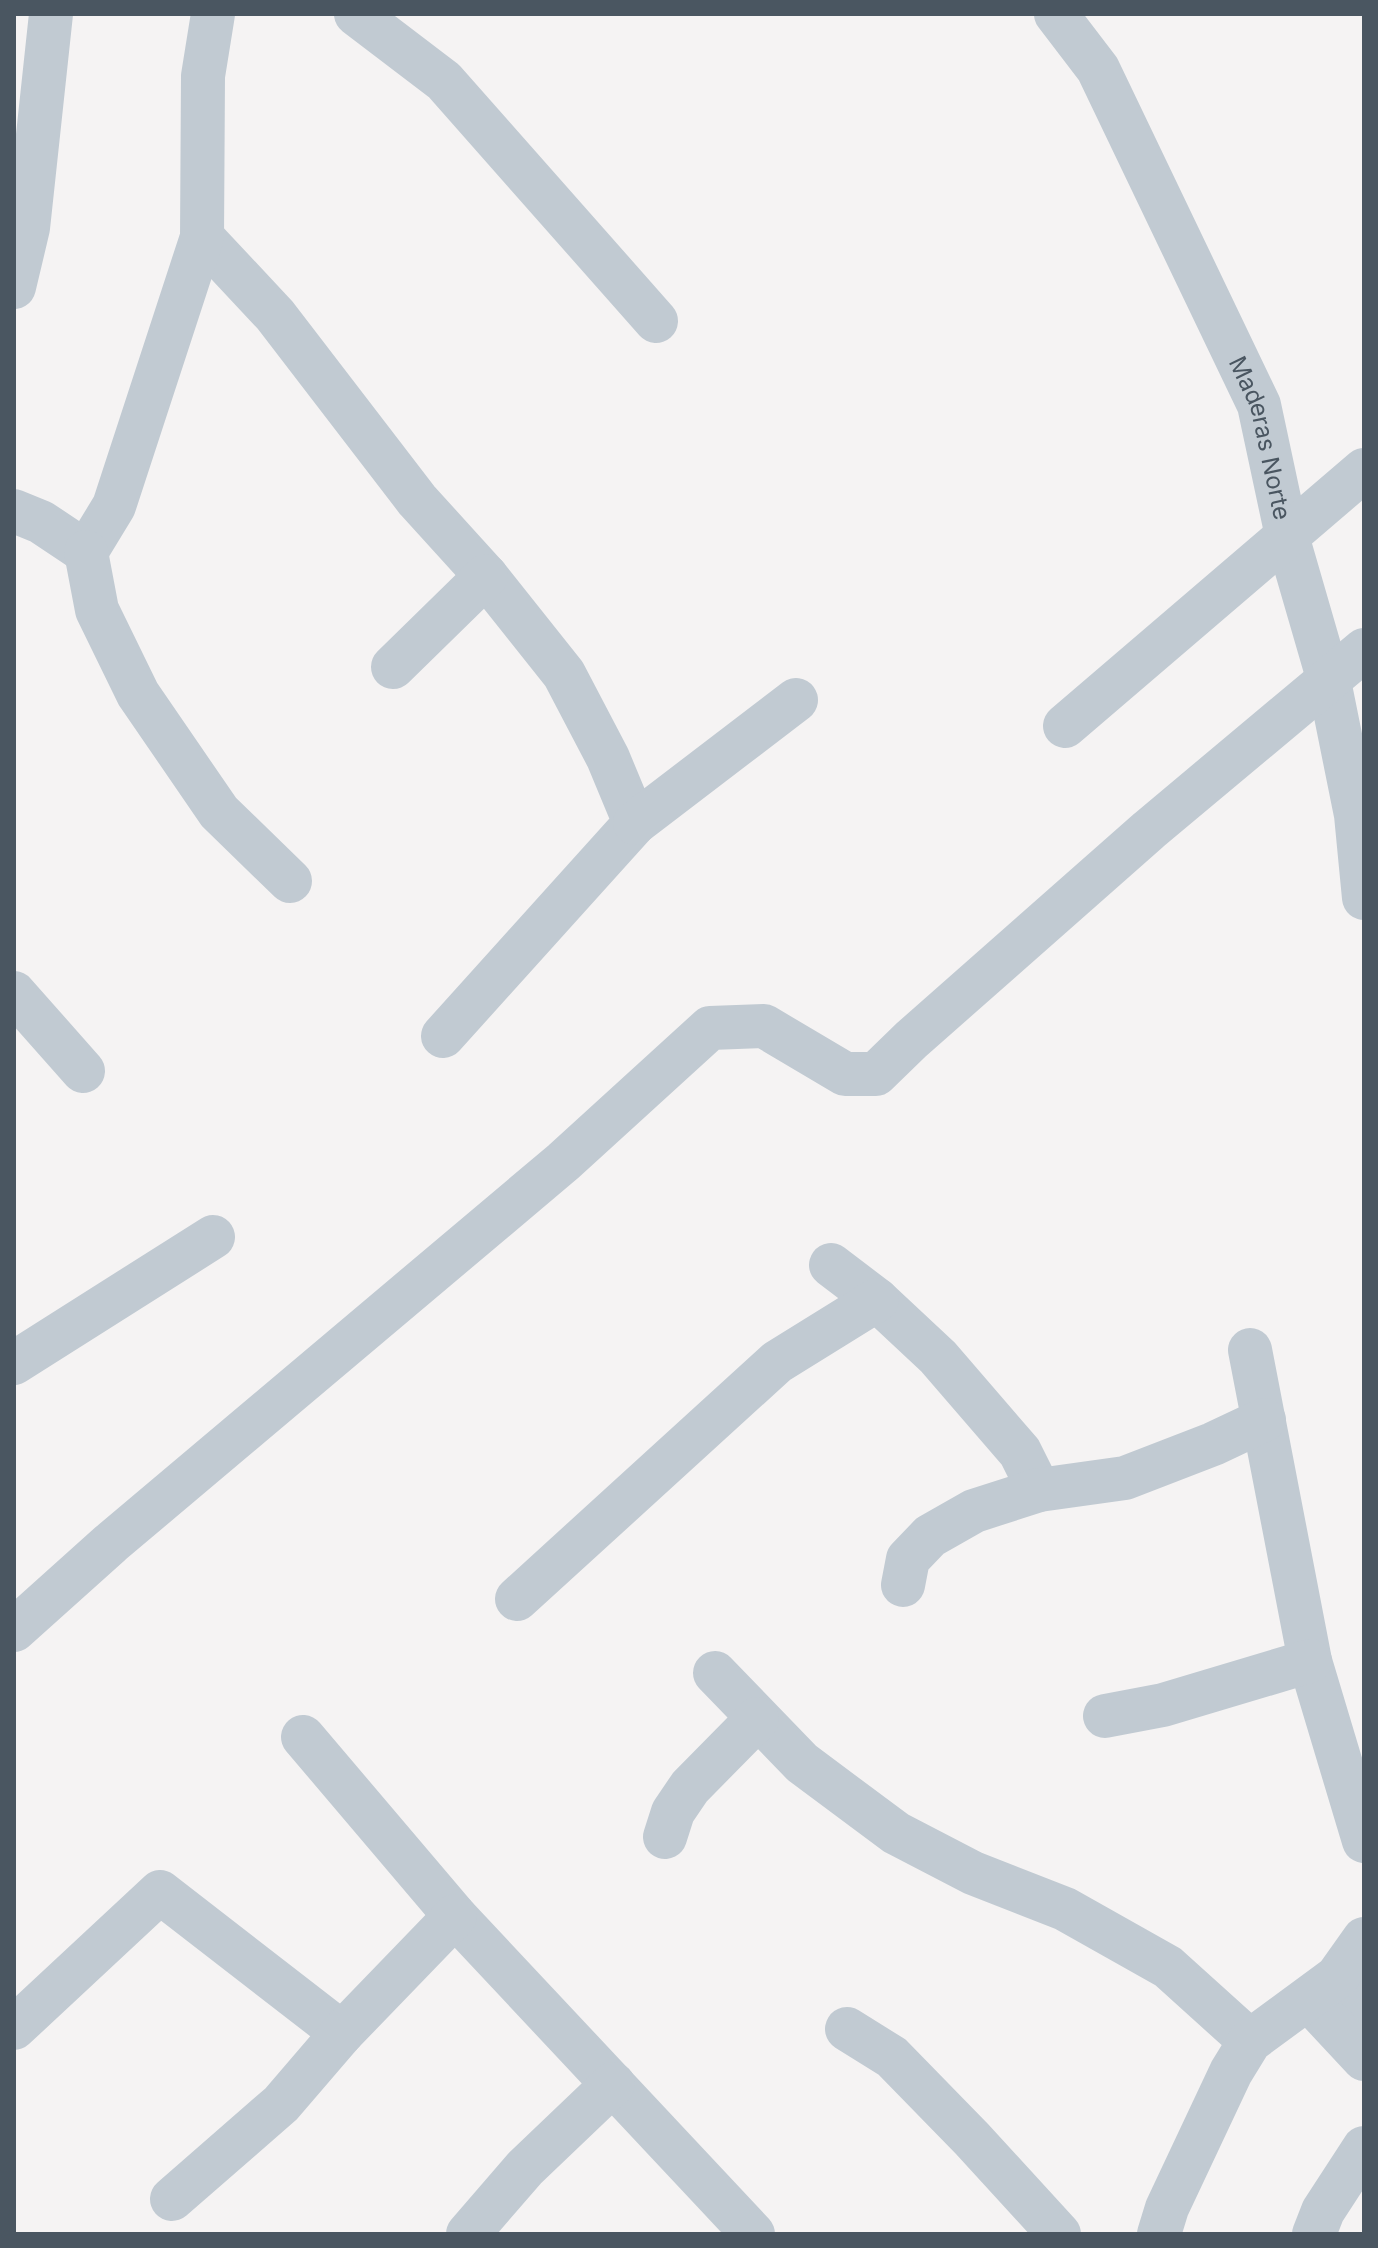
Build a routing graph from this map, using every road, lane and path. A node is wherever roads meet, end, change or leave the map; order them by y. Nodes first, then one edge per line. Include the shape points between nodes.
1 (51, 14) edge
2 (213, 14) edge
3 (356, 14) edge
4 (1056, 14) edge
5 (202, 237) junction
6 (14, 287) edge
7 (656, 321) dead end
8 (1364, 470) edge
9 (14, 511) edge
10 (1287, 536) junction
11 (86, 552) junction
12 (486, 576) junction
13 (1364, 650) edge
14 (393, 667) dead end
15 (1329, 681) junction
16 (796, 700) dead end
17 (1065, 726) dead end
18 (635, 823) junction
19 (290, 881) dead end
20 (1364, 898) edge
21 (21, 1015) edge
22 (443, 1036) dead end
23 (83, 1071) dead end
24 (213, 1237) dead end
25 (831, 1265) dead end
26 (877, 1300) junction
27 (1250, 1350) dead end
28 (14, 1363) edge
29 (1264, 1420) junction
30 (1039, 1490) junction
31 (903, 1585) dead end
32 (517, 1599) dead end
33 (14, 1630) edge
34 (1310, 1661) junction
35 (715, 1673) dead end
36 (1105, 1716) dead end
37 (757, 1719) junction
38 (303, 1737) dead end
39 (665, 1837) dead end
40 (1364, 1841) edge
41 (455, 1916) junction
42 (1364, 1939) edge
43 (1337, 1995) edge
44 (14, 2028) edge
45 (847, 2029) dead end
46 (342, 2033) junction
47 (1250, 2041) junction
48 (1364, 2059) edge
49 (613, 2084) junction
50 (1364, 2148) edge
51 (172, 2199) dead end
52 (468, 2234) edge
53 (753, 2234) edge
54 (1059, 2234) edge
55 (1159, 2234) edge
56 (1314, 2234) edge

1 - 6 street via 28,228
2 - 5 street via 203,76
3 - 7 street via 444,81
4 - 10 street, Maderas Norte via 1098,69 1259,405
5 - 11 street via 114,506
5 - 12 street via 275,315 417,500
8 - 10 street
9 - 11 street
10 - 15 street, Maderas Norte
10 - 17 street
11 - 19 street via 97,610 138,694 219,812
12 - 14 street
12 - 18 street via 564,674
13 - 15 street
15 - 20 street, Maderas Norte via 1356,815
15 - 33 street via 1149,830 876,1074 845,1074 764,1026 710,1028 563,1162
16 - 18 street
18 - 22 street
21 - 23 street
24 - 28 street
25 - 26 street
26 - 30 street via 938,1357 1020,1452
26 - 32 street via 777,1362
27 - 29 street
29 - 30 street via 1125,1478
29 - 34 street
30 - 31 street via 974,1511 930,1536 908,1559
34 - 36 street via 1163,1705
34 - 40 street
35 - 37 street
37 - 39 street via 690,1787 673,1812
37 - 47 street via 802,1763 896,1833 973,1873 1065,1909 1168,1967
38 - 41 street
41 - 46 street
41 - 49 street
42 - 43 street
43 - 47 street
43 - 48 street
44 - 46 street via 160,1892
45 - 54 street via 892,2057
46 - 51 street via 281,2104
47 - 55 street via 1218,2099
49 - 52 street via 525,2168
49 - 53 street
50 - 56 street

